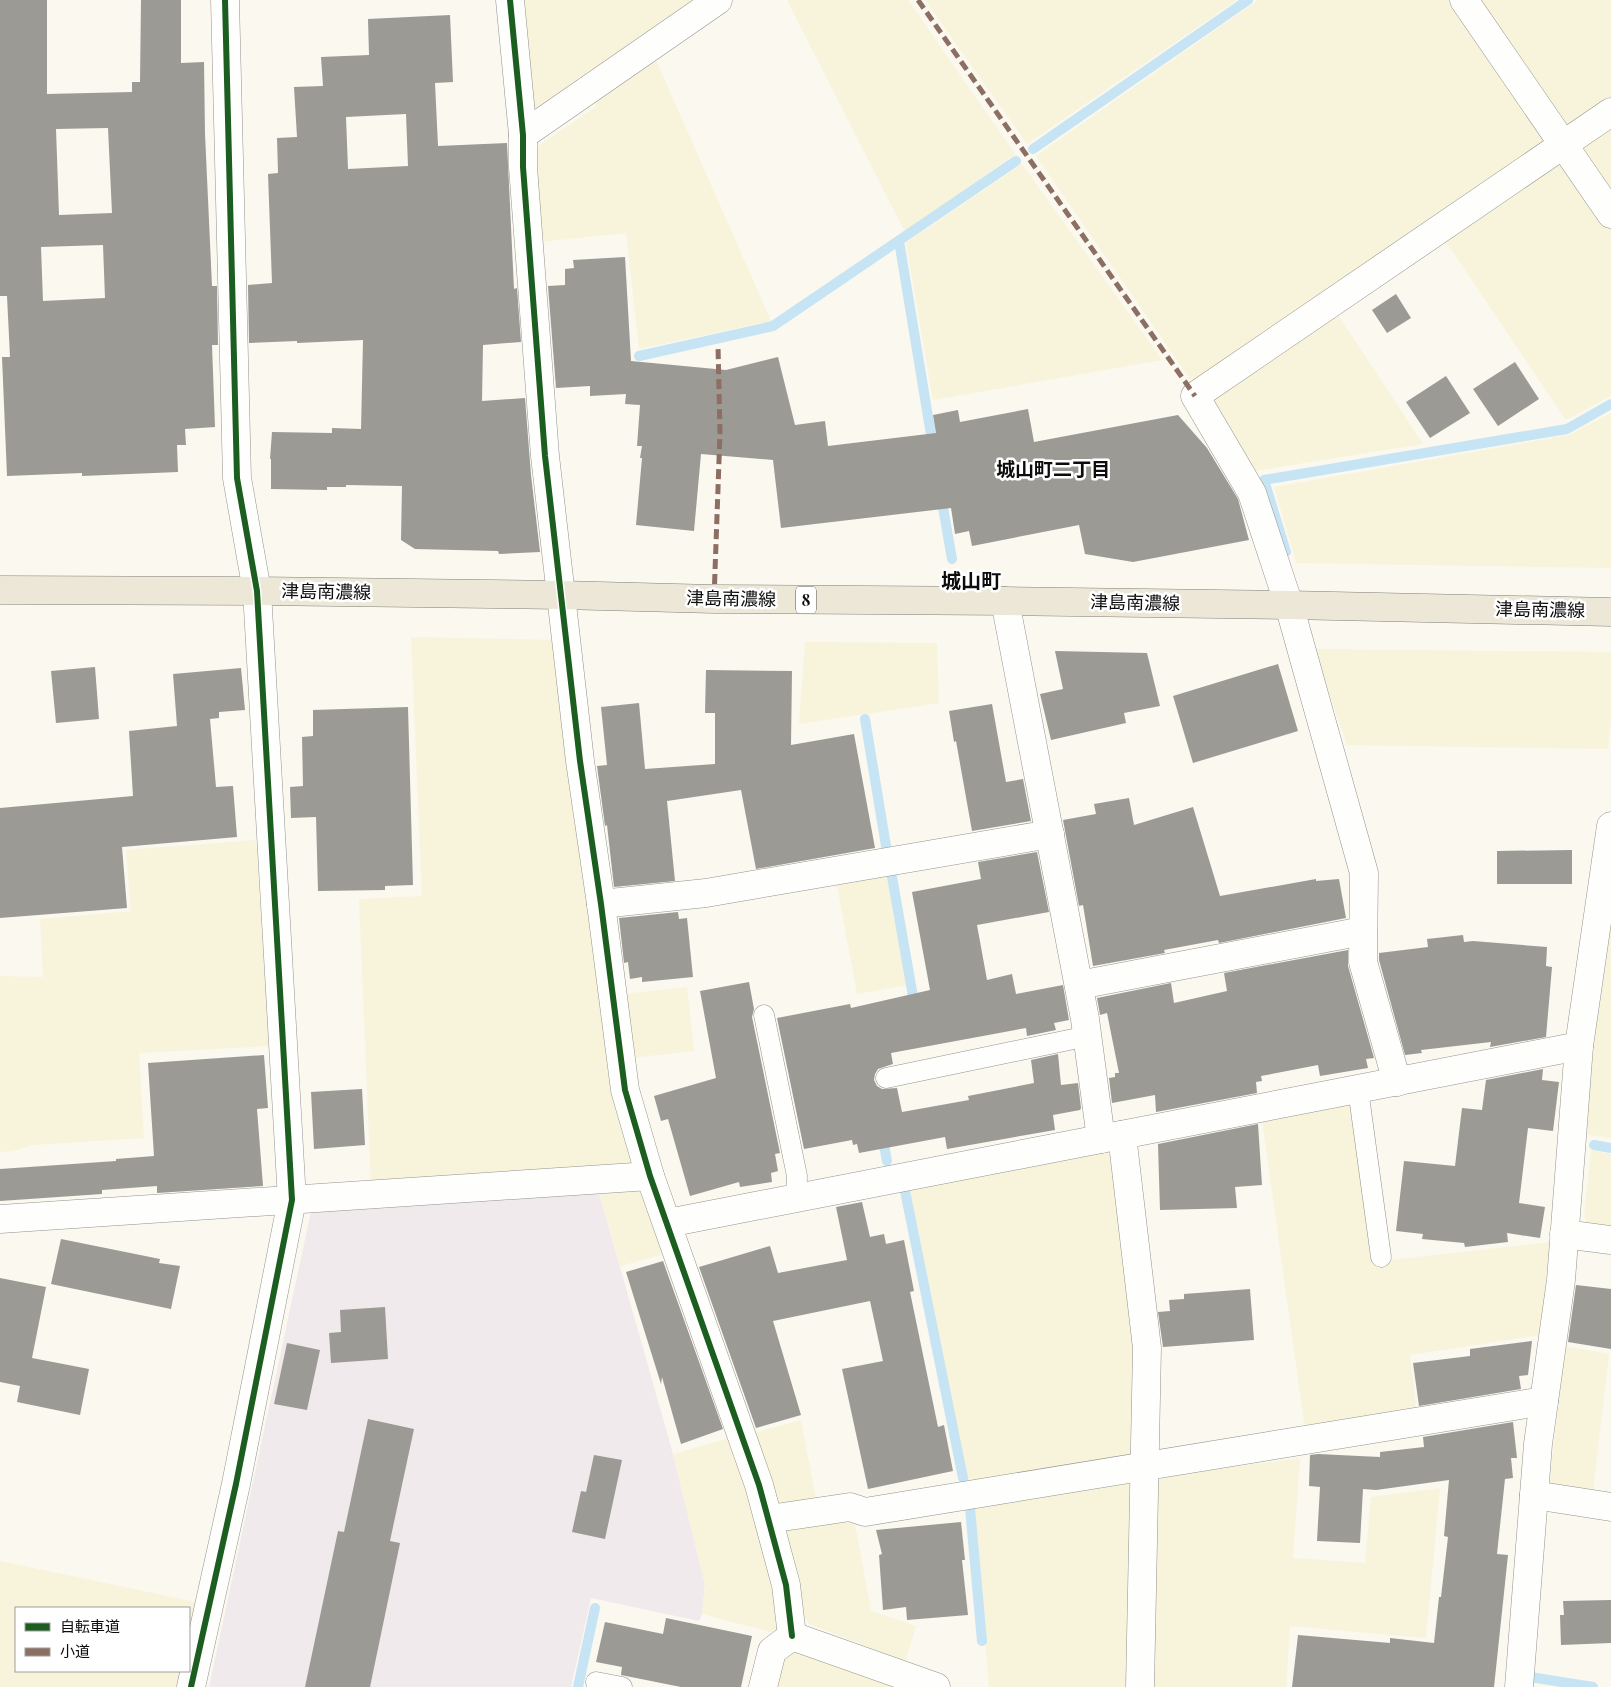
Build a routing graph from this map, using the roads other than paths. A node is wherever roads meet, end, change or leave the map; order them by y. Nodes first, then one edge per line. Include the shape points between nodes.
1 (225, 0) edge
2 (510, 0) edge
3 (718, 0) edge
4 (1464, 0) edge
5 (1611, 112) edge
6 (523, 135) junction
7 (1564, 145) junction
8 (1611, 214) edge
9 (0, 590) edge
10 (257, 591) junction
11 (561, 595) junction
12 (1005, 601) junction
13 (1288, 605) junction
14 (1611, 612) edge
15 (1611, 826) edge
16 (1050, 834) junction
17 (1607, 877) edge
18 (602, 904) junction
19 (1363, 930) junction
20 (1079, 985) junction
21 (764, 1015) dead end
22 (1088, 1036) junction
23 (1579, 1046) junction
24 (886, 1078) dead end
25 (1397, 1082) junction
26 (1358, 1089) junction
27 (1111, 1137) junction
28 (650, 1176) junction
29 (796, 1198) junction
30 (292, 1200) junction
31 (0, 1220) edge
32 (668, 1223) junction
33 (1564, 1234) junction
34 (1611, 1240) edge
35 (1382, 1257) dead end
36 (1544, 1401) junction
37 (1145, 1467) junction
38 (1534, 1495) junction
39 (1611, 1507) edge
40 (769, 1519) junction
41 (792, 1636) junction
42 (596, 1682) dead end
43 (191, 1687) edge
44 (622, 1687) edge
45 (763, 1687) edge
46 (936, 1687) edge
47 (1140, 1687) edge
48 (1519, 1687) edge

1 - 10 street via 237,478
2 - 6 street
3 - 6 street
4 - 7 street
5 - 7 street
6 - 11 street via 545,456
7 - 8 street
7 - 13 street via 1195,396 1252,493
9 - 10 main road, 津島南濃線 / 8
10 - 11 main road, 津島南濃線 / 8
10 - 30 street
11 - 12 main road, 津島南濃線 / 8
11 - 18 street via 580,761
12 - 13 main road, 津島南濃線 / 8
12 - 16 street
13 - 14 main road, 津島南濃線 / 8
13 - 19 street via 1364,873
15 - 17 street
16 - 18 street via 706,893
16 - 20 street
17 - 23 street
18 - 28 street via 625,1090
19 - 20 street
19 - 25 street via 1363,962
20 - 22 street
21 - 29 lane via 797,1176
22 - 24 lane
22 - 27 street
23 - 25 street
23 - 33 street
25 - 26 street
26 - 27 street
26 - 35 lane
27 - 29 street
27 - 37 street via 1147,1348
28 - 30 street
28 - 32 street
29 - 32 street
30 - 31 street
30 - 43 street via 236,1484
32 - 40 street
33 - 34 street
33 - 36 street
36 - 37 street
36 - 38 street
37 - 40 street via 865,1512 850,1507
37 - 47 street
38 - 39 street
38 - 48 street
40 - 41 street via 786,1584
41 - 45 street via 772,1651
41 - 46 street
42 - 44 lane

